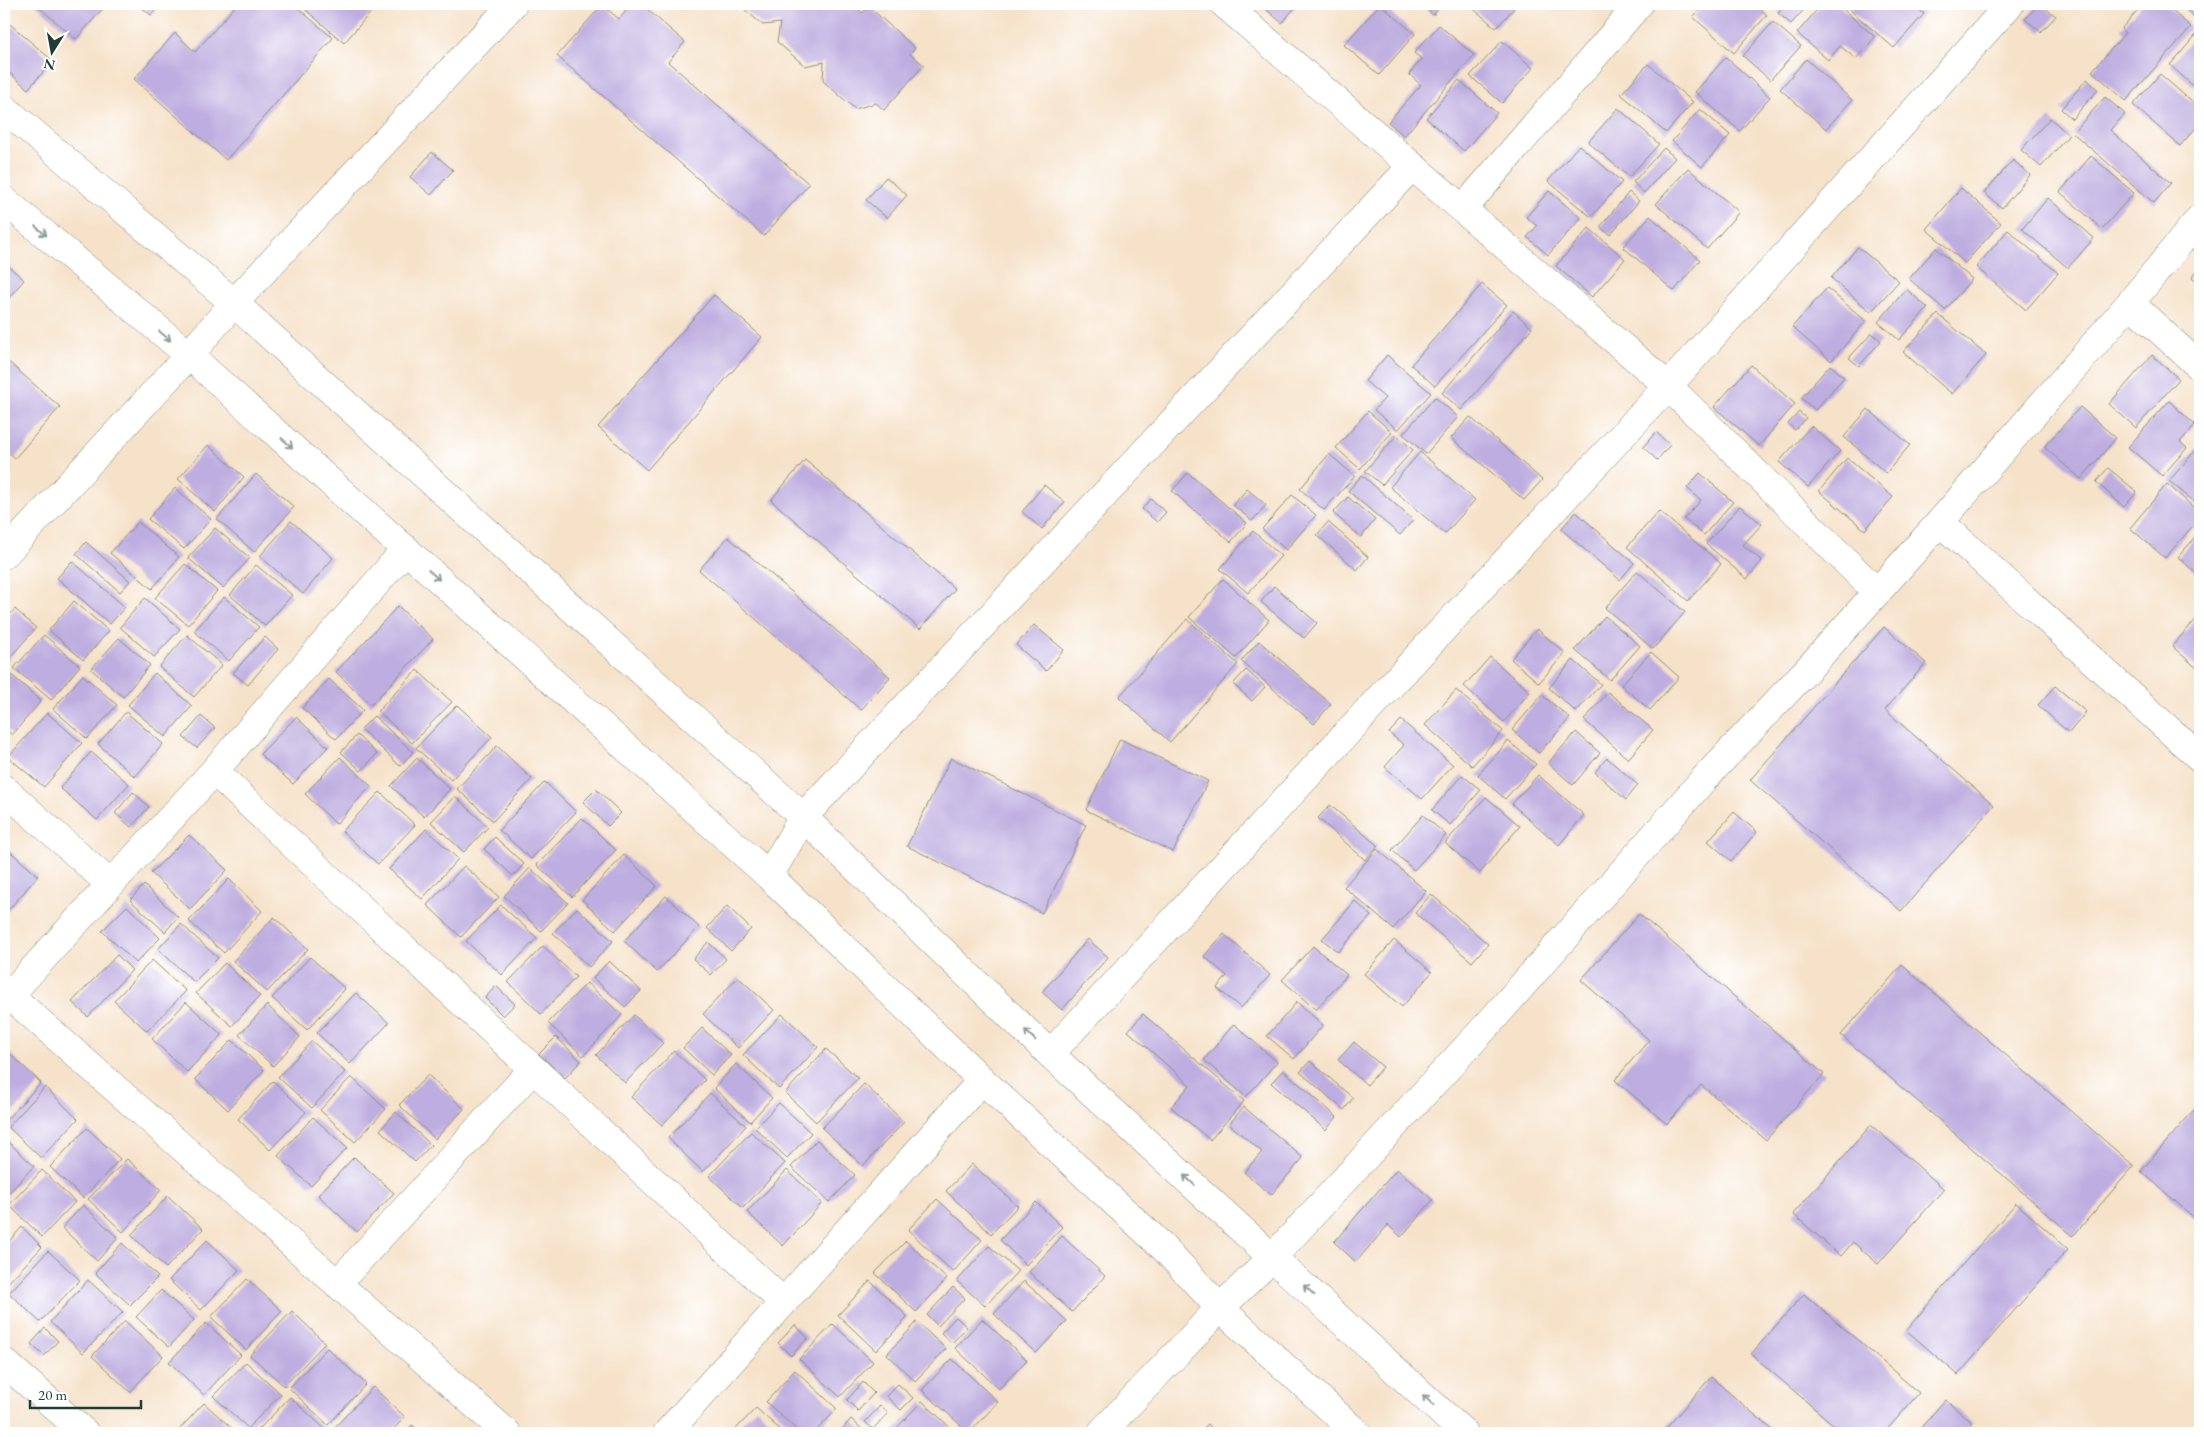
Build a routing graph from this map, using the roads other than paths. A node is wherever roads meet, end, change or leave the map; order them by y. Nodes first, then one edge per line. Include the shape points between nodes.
1 (513, 4) edge
2 (1224, 4) edge
3 (1639, 4) edge
4 (2010, 4) edge
5 (4, 108) edge
6 (1412, 166) junction
7 (4, 200) edge
8 (1463, 209) junction
9 (2200, 218) edge
10 (234, 303) junction
11 (2130, 304) junction
12 (189, 355) junction
13 (2200, 367) edge
14 (1668, 386) junction
15 (1940, 522) junction
16 (406, 549) junction
17 (4, 555) edge
18 (1876, 591) junction
19 (2200, 758) edge
20 (214, 771) junction
21 (4, 789) edge
22 (803, 817) junction
23 (769, 876) junction
24 (110, 884) junction
25 (6, 998) edge
26 (1050, 1054) junction
27 (533, 1069) junction
28 (982, 1080) junction
29 (1273, 1256) junction
30 (337, 1284) junction
31 (783, 1302) junction
32 (1220, 1308) junction
33 (4, 1362) edge
34 (85, 1433) edge
35 (506, 1433) edge
36 (667, 1433) edge
37 (1101, 1433) edge
38 (1357, 1433) edge
39 (1464, 1433) edge

1 - 10 street
2 - 6 street
3 - 8 street
4 - 14 street
5 - 10 street
6 - 8 street
6 - 22 street
7 -> 12 street
8 - 14 street
9 - 11 street
10 - 12 street
10 - 22 street
11 - 13 street
11 - 15 street
12 -> 16 street
12 - 17 street
14 - 18 street
14 - 26 street
15 - 18 street
15 - 19 street
16 - 20 street
16 -> 23 street
18 - 29 street via 1704,779 1484,1029
20 - 24 street
20 - 27 street
21 - 24 street
22 - 23 street
26 -> 22 street
23 - 28 street
24 - 25 street
25 - 30 street
29 -> 26 street
27 - 30 street
27 - 31 street
28 - 31 street
28 - 32 street via 1162,1246
29 - 32 street
39 -> 29 street
30 - 35 street
31 - 36 street
32 - 37 street
32 - 38 street
33 - 34 street

